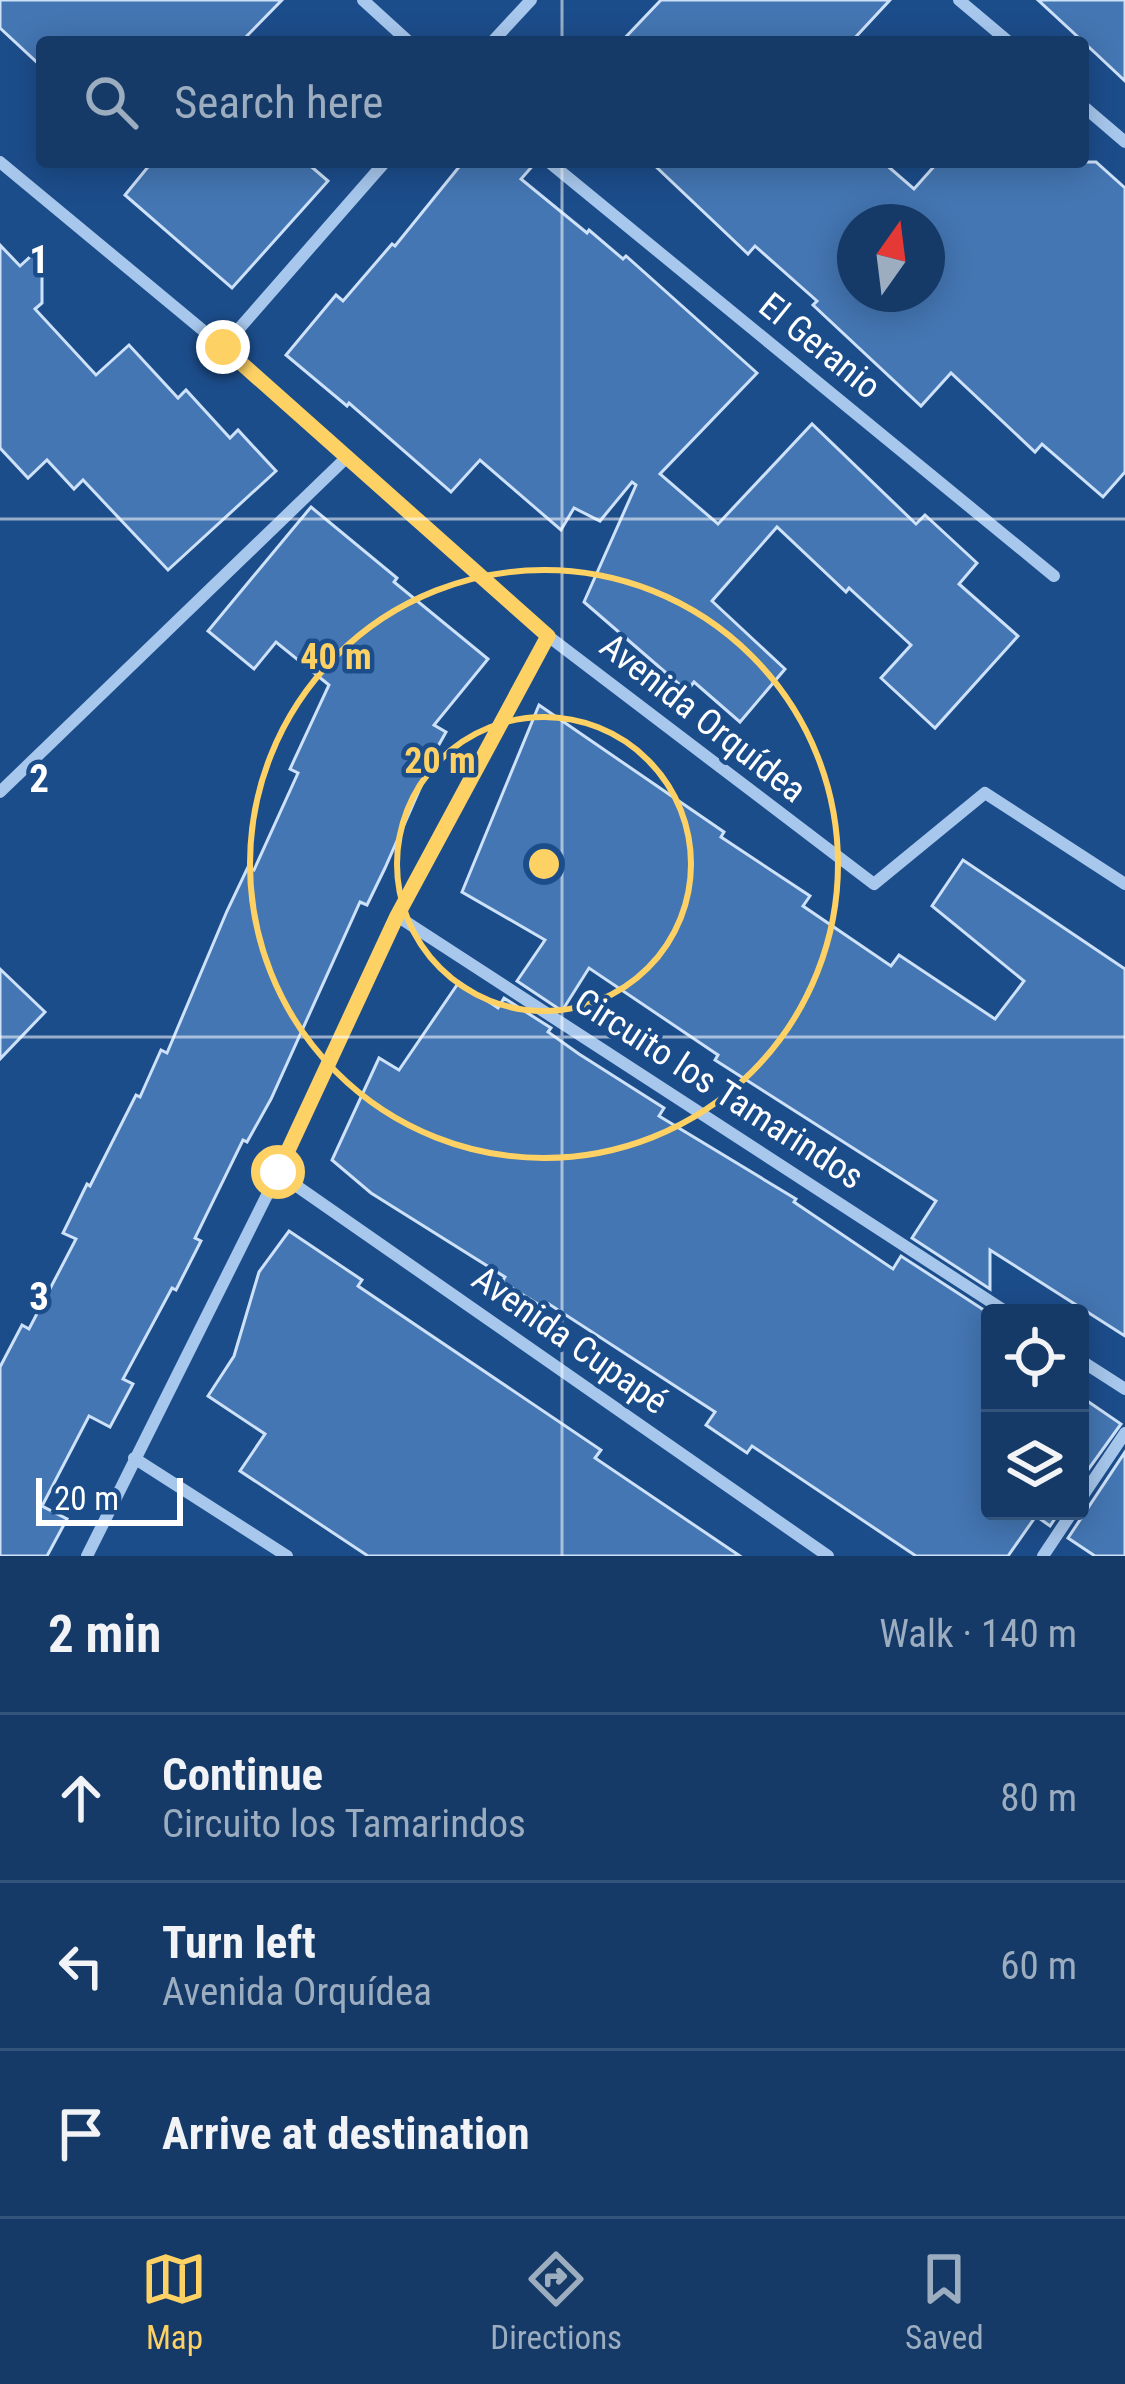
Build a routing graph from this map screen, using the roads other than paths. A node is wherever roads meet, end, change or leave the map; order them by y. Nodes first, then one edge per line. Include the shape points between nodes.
1 (363, 0) edge
2 (531, 0) edge
3 (959, 0) edge
4 (402, 36) edge
5 (498, 36) edge
6 (1002, 36) edge
7 (1089, 111) edge
8 (1125, 142) edge
9 (0, 161) edge
10 (380, 168) edge
11 (556, 168) edge
12 (223, 347) junction
13 (346, 459) junction
14 (1054, 575) dead end
15 (548, 636) junction
16 (0, 792) edge
17 (1125, 884) edge
18 (397, 916) junction
19 (278, 1172) junction
20 (994, 1304) edge
21 (1089, 1366) edge
22 (1125, 1389) edge
23 (1125, 1433) edge
24 (134, 1458) junction
25 (1089, 1487) edge
26 (1067, 1520) edge
27 (87, 1556) edge
28 (287, 1556) edge
29 (828, 1556) edge
30 (1043, 1556) edge

1 - 4 street
2 - 5 street
3 - 6 street
7 - 8 street
9 - 12 street, Avenida Orquídea
10 - 12 street
11 - 14 street, El Geranio
12 - 13 street, Avenida Orquídea
13 - 15 street, Avenida Orquídea
13 - 16 street
15 - 17 street, Avenida Orquídea via 874,884 985,793
15 - 18 street
18 - 19 street
18 - 20 street, Circuito los Tamarindos
19 - 24 street
19 - 29 street, Avenida Cupapé
21 - 22 street
23 - 25 street
24 - 27 street
24 - 28 street
26 - 30 street

